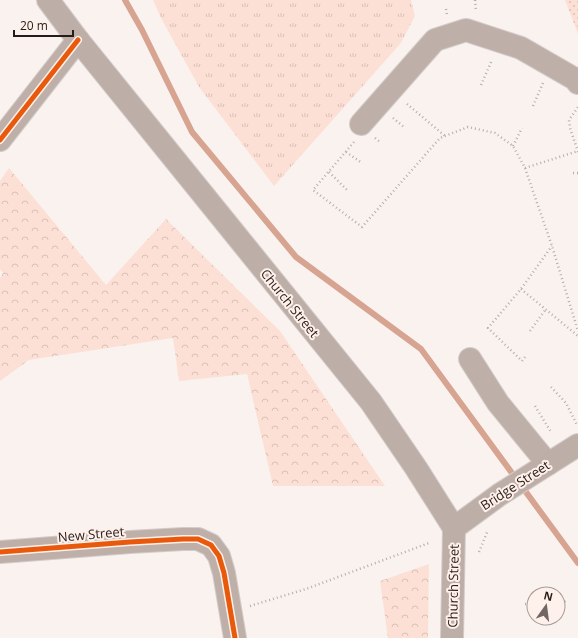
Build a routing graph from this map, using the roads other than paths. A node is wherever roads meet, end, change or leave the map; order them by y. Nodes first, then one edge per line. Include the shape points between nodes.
1 (48, 0) edge
2 (78, 40) junction
3 (578, 83) edge
4 (361, 124) road end
5 (0, 140) edge
6 (470, 359) dead end
7 (578, 435) edge
8 (541, 468) junction
9 (454, 528) junction
10 (0, 552) edge
11 (235, 638) edge
12 (452, 638) edge

1 - 2 main road, Church Street
2 - 5 street
2 - 9 main road, Church Street via 371,402
3 - 4 street via 521,48 466,30 435,40
6 - 8 street
7 - 8 main road, Bridge Street
8 - 9 main road, Bridge Street via 498,495
9 - 12 main road, Church Street
10 - 11 street, New Street via 198,539 211,544 220,556

